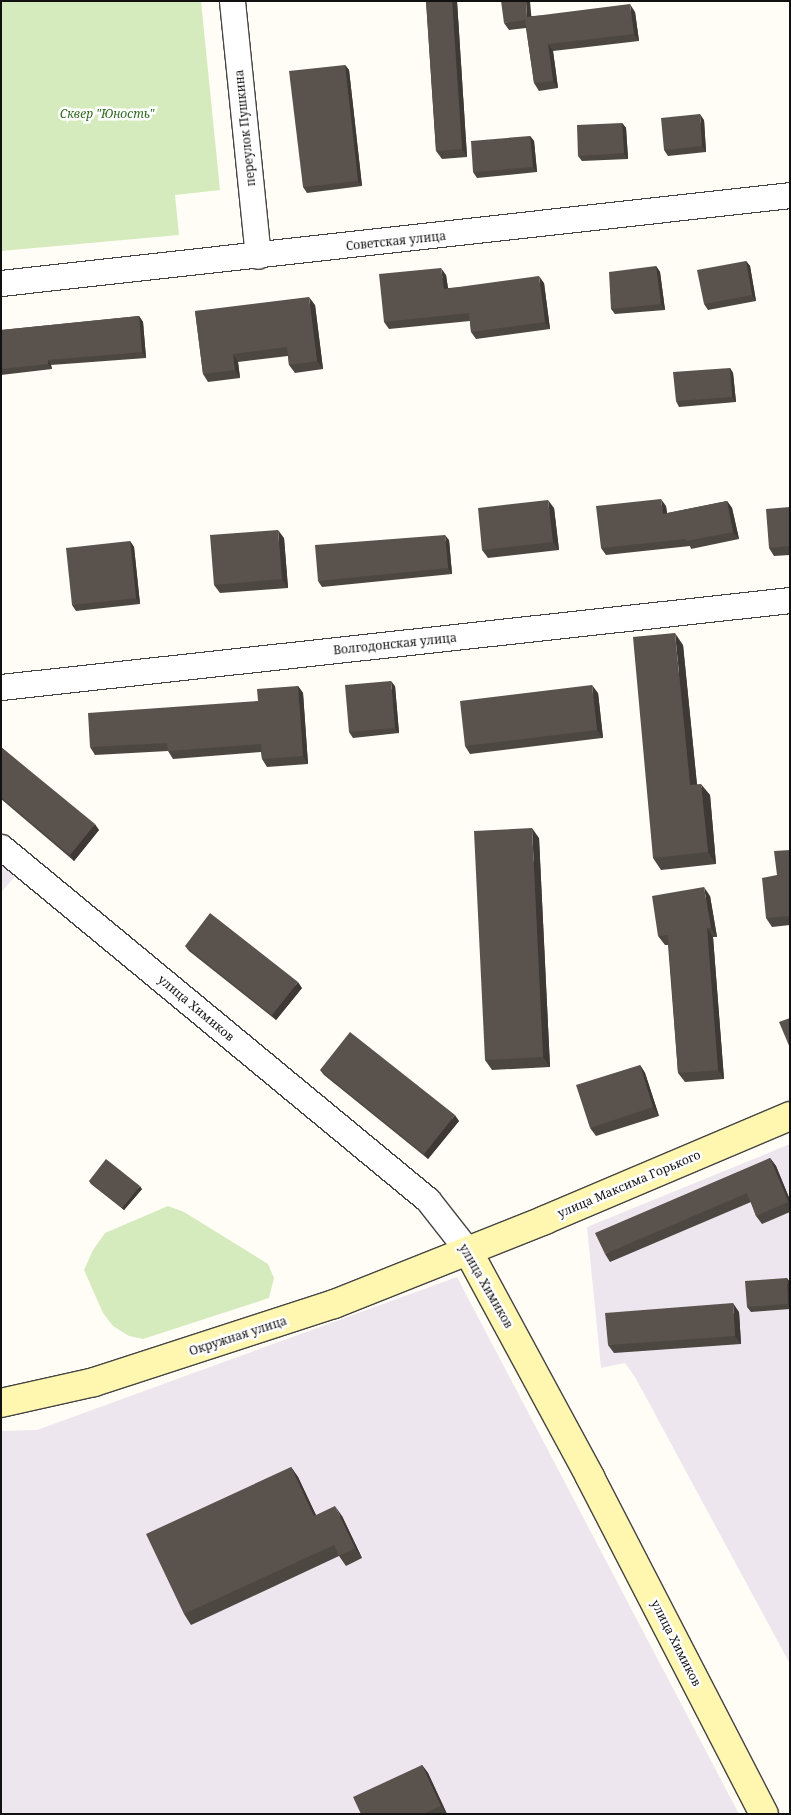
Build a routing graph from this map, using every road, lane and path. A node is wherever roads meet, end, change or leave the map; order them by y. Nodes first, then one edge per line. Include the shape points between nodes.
1 (232, 1) edge
2 (790, 195) edge
3 (258, 256) junction
4 (1, 283) edge
5 (790, 600) edge
6 (1, 687) edge
7 (1, 847) edge
8 (790, 1116) edge
9 (468, 1251) junction
10 (1, 1403) edge
11 (764, 1814) edge

1 - 3 street, переулок Пушкина
2 - 3 street, Советская улица
3 - 4 street, Советская улица
5 - 6 street, Волгодонская улица
7 - 9 street, улица Химиков via 428,1200
8 - 9 main road, улица Максима Горького
9 - 10 main road, Окружная улица via 258,1330 94,1382
9 - 11 main road, улица Химиков

